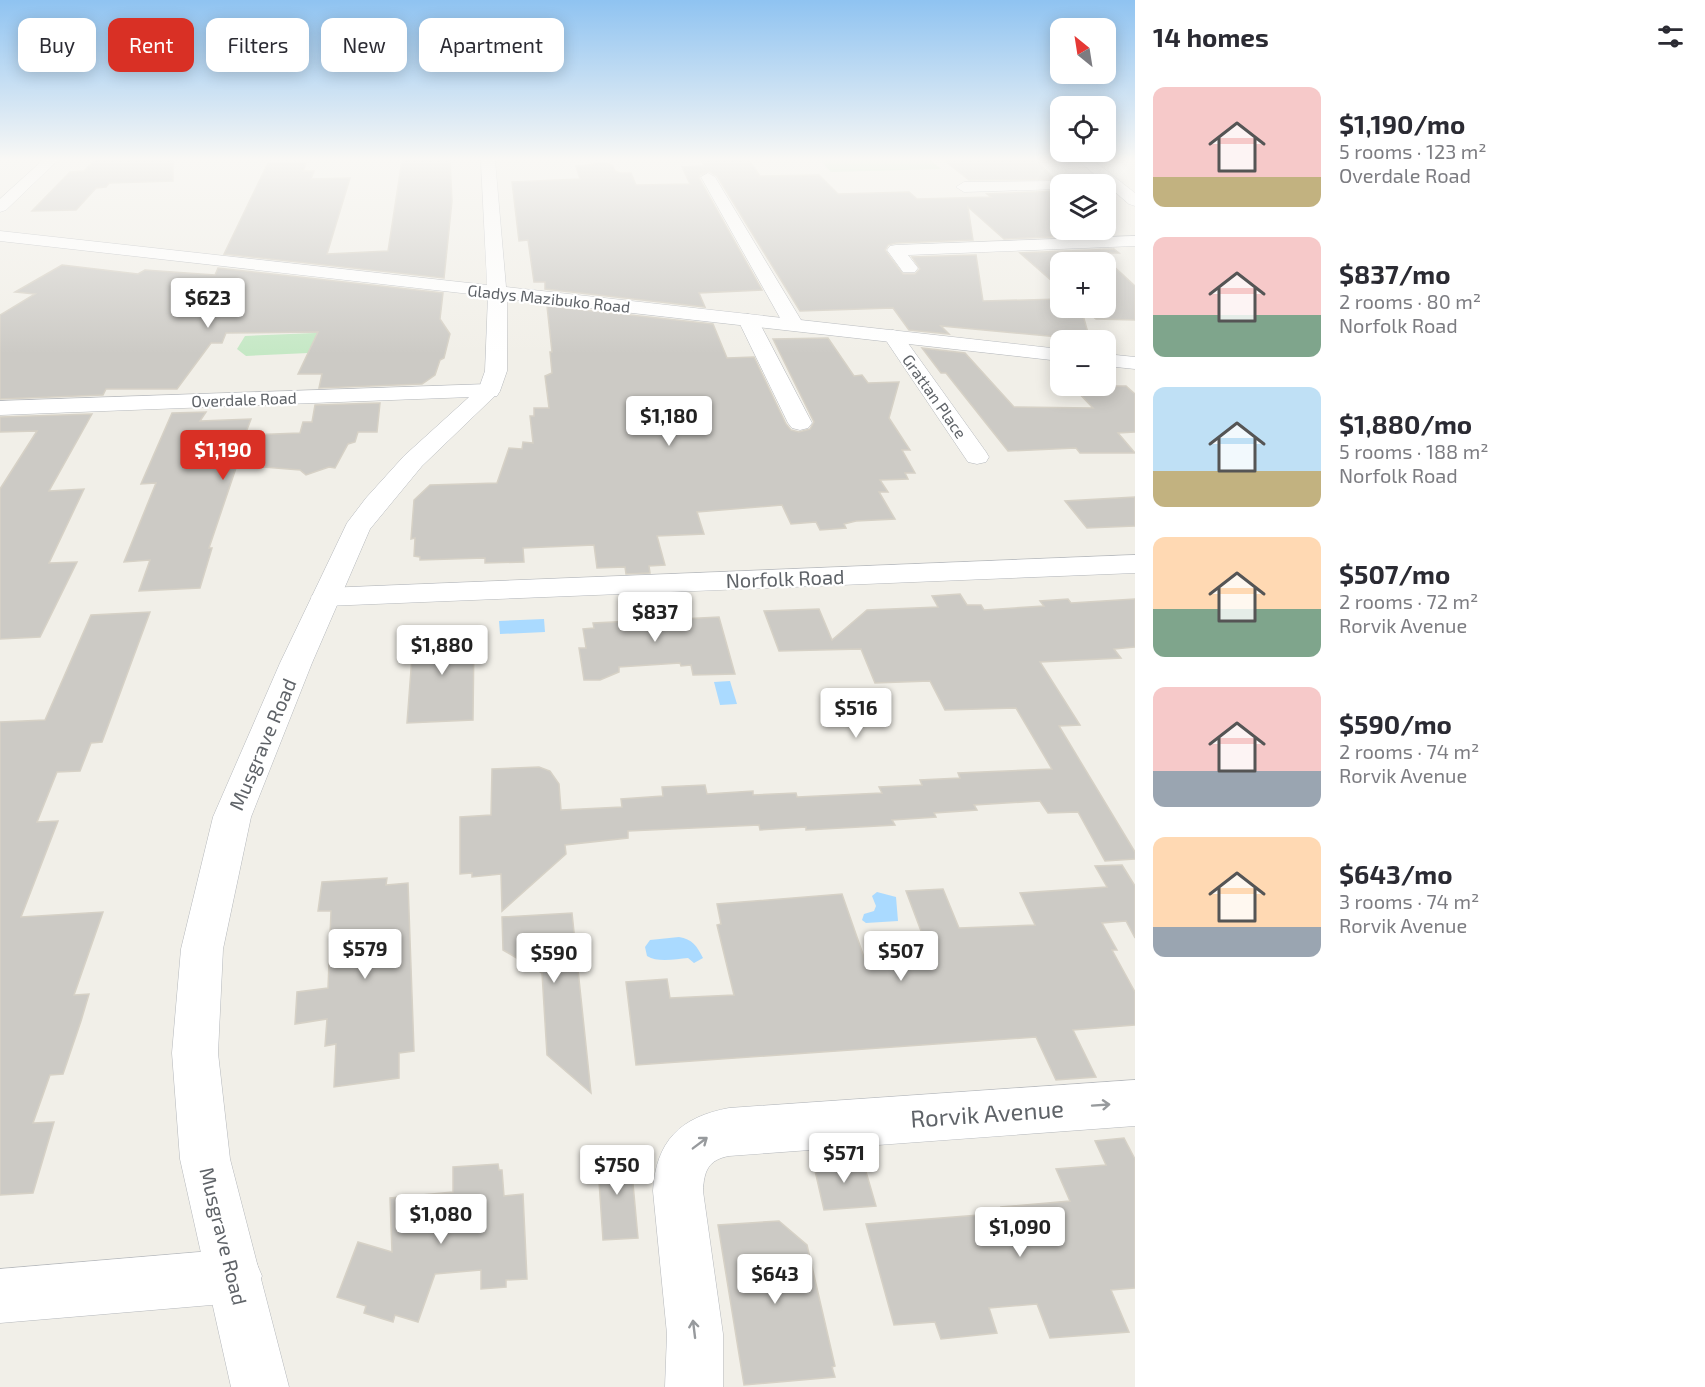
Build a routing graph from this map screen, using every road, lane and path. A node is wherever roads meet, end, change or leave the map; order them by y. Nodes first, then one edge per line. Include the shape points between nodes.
1 (492, 225) edge
2 (736, 225) edge
3 (0, 236) edge
4 (39, 241) junction
5 (1135, 241) edge
6 (0, 245) edge
7 (909, 268) dead end
8 (497, 292) junction
9 (748, 320) junction
10 (794, 326) junction
11 (893, 336) junction
12 (1050, 354) edge
13 (1116, 361) edge
14 (1135, 363) edge
15 (489, 391) junction
16 (0, 408) edge
17 (800, 423) dead end
18 (977, 457) dead end
19 (1135, 564) edge
20 (326, 597) junction
21 (1135, 1103) edge
22 (235, 1276) junction
23 (0, 1296) edge
24 (260, 1387) edge
25 (694, 1387) edge

1 - 8 street
2 - 10 street
3 - 4 street, Gladys Mazibuko Road
4 - 6 street, Gladys Mazibuko Road
4 - 8 street, Gladys Mazibuko Road
5 - 7 street via 896,250
8 - 9 street, Gladys Mazibuko Road
8 - 15 street via 496,371
9 - 10 street, Gladys Mazibuko Road
9 - 17 street
10 - 11 street, Gladys Mazibuko Road
11 - 12 street, Gladys Mazibuko Road
11 - 18 street, Grattan Place
13 - 14 street
15 - 16 street, Overdale Road
15 - 20 street, Musgrave Road via 413,461 375,504 357,529
19 - 20 street, Norfolk Road
20 - 22 street, Musgrave Road via 232,817 202,949 195,1053 205,1159
25 -> 21 street, Rorvik Avenue via 696,1339 677,1185 684,1159 695,1144 711,1135 729,1132
22 - 23 street
22 - 24 street, Musgrave Road

